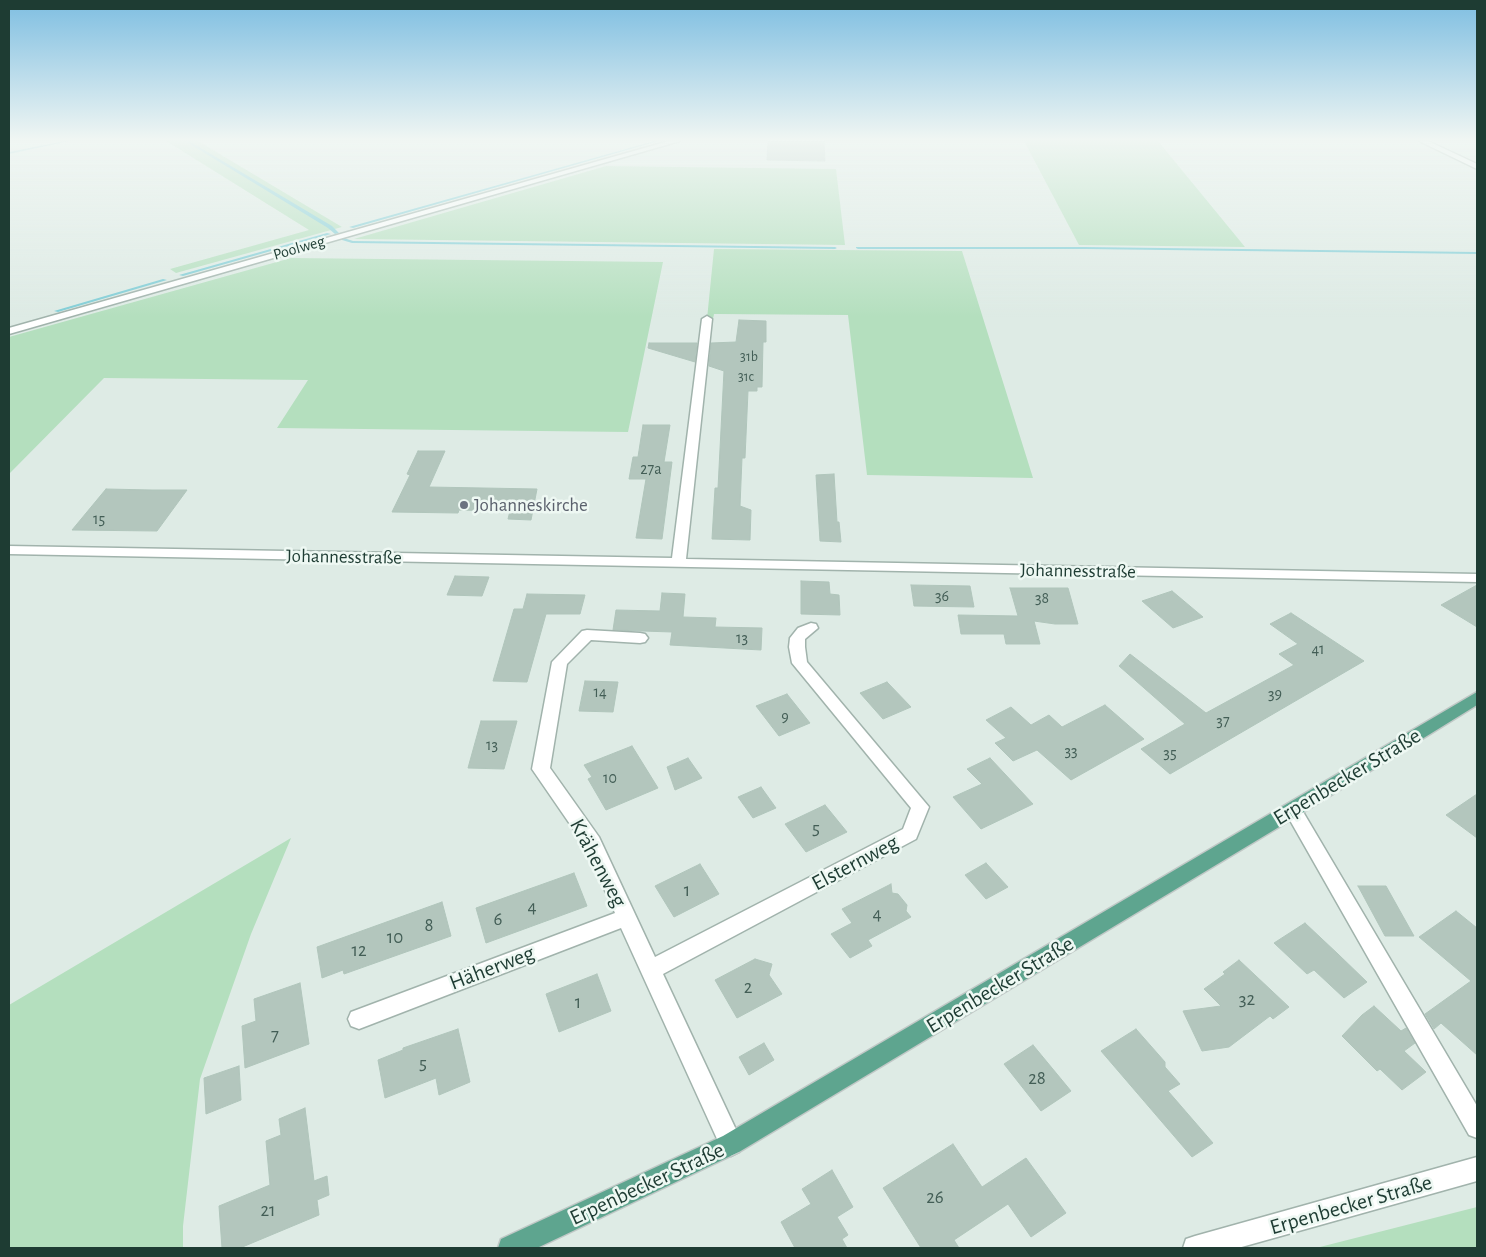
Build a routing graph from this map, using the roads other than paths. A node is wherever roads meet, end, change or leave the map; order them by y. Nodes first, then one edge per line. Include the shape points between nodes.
1 (470, 200) edge
2 (707, 319) dead end
3 (9, 331) edge
4 (9, 550) edge
5 (678, 564) junction
6 (1477, 578) edge
7 (811, 628) dead end
8 (640, 638) dead end
9 (1477, 698) edge
10 (1293, 810) junction
11 (626, 917) junction
12 (651, 970) junction
13 (359, 1019) dead end
14 (1477, 1127) edge
15 (731, 1144) junction
16 (1477, 1169) edge
17 (510, 1248) edge
18 (1195, 1248) edge

1 - 3 street, Poolweg
2 - 5 street
4 - 5 street, Johannesstraße
5 - 6 street, Johannesstraße
7 - 12 street, Elsternweg via 798,638 800,663 920,807 910,834
8 - 11 street, Krähenweg via 587,635 560,662 541,770 592,842
9 - 10 main road, Erpenbecker Straße
10 - 14 street
10 - 15 main road, Erpenbecker Straße
11 - 12 street, Krähenweg
11 - 13 street, Häherweg
12 - 15 street, Krähenweg
15 - 17 main road, Erpenbecker Straße
16 - 18 street, Erpenbecker Straße

